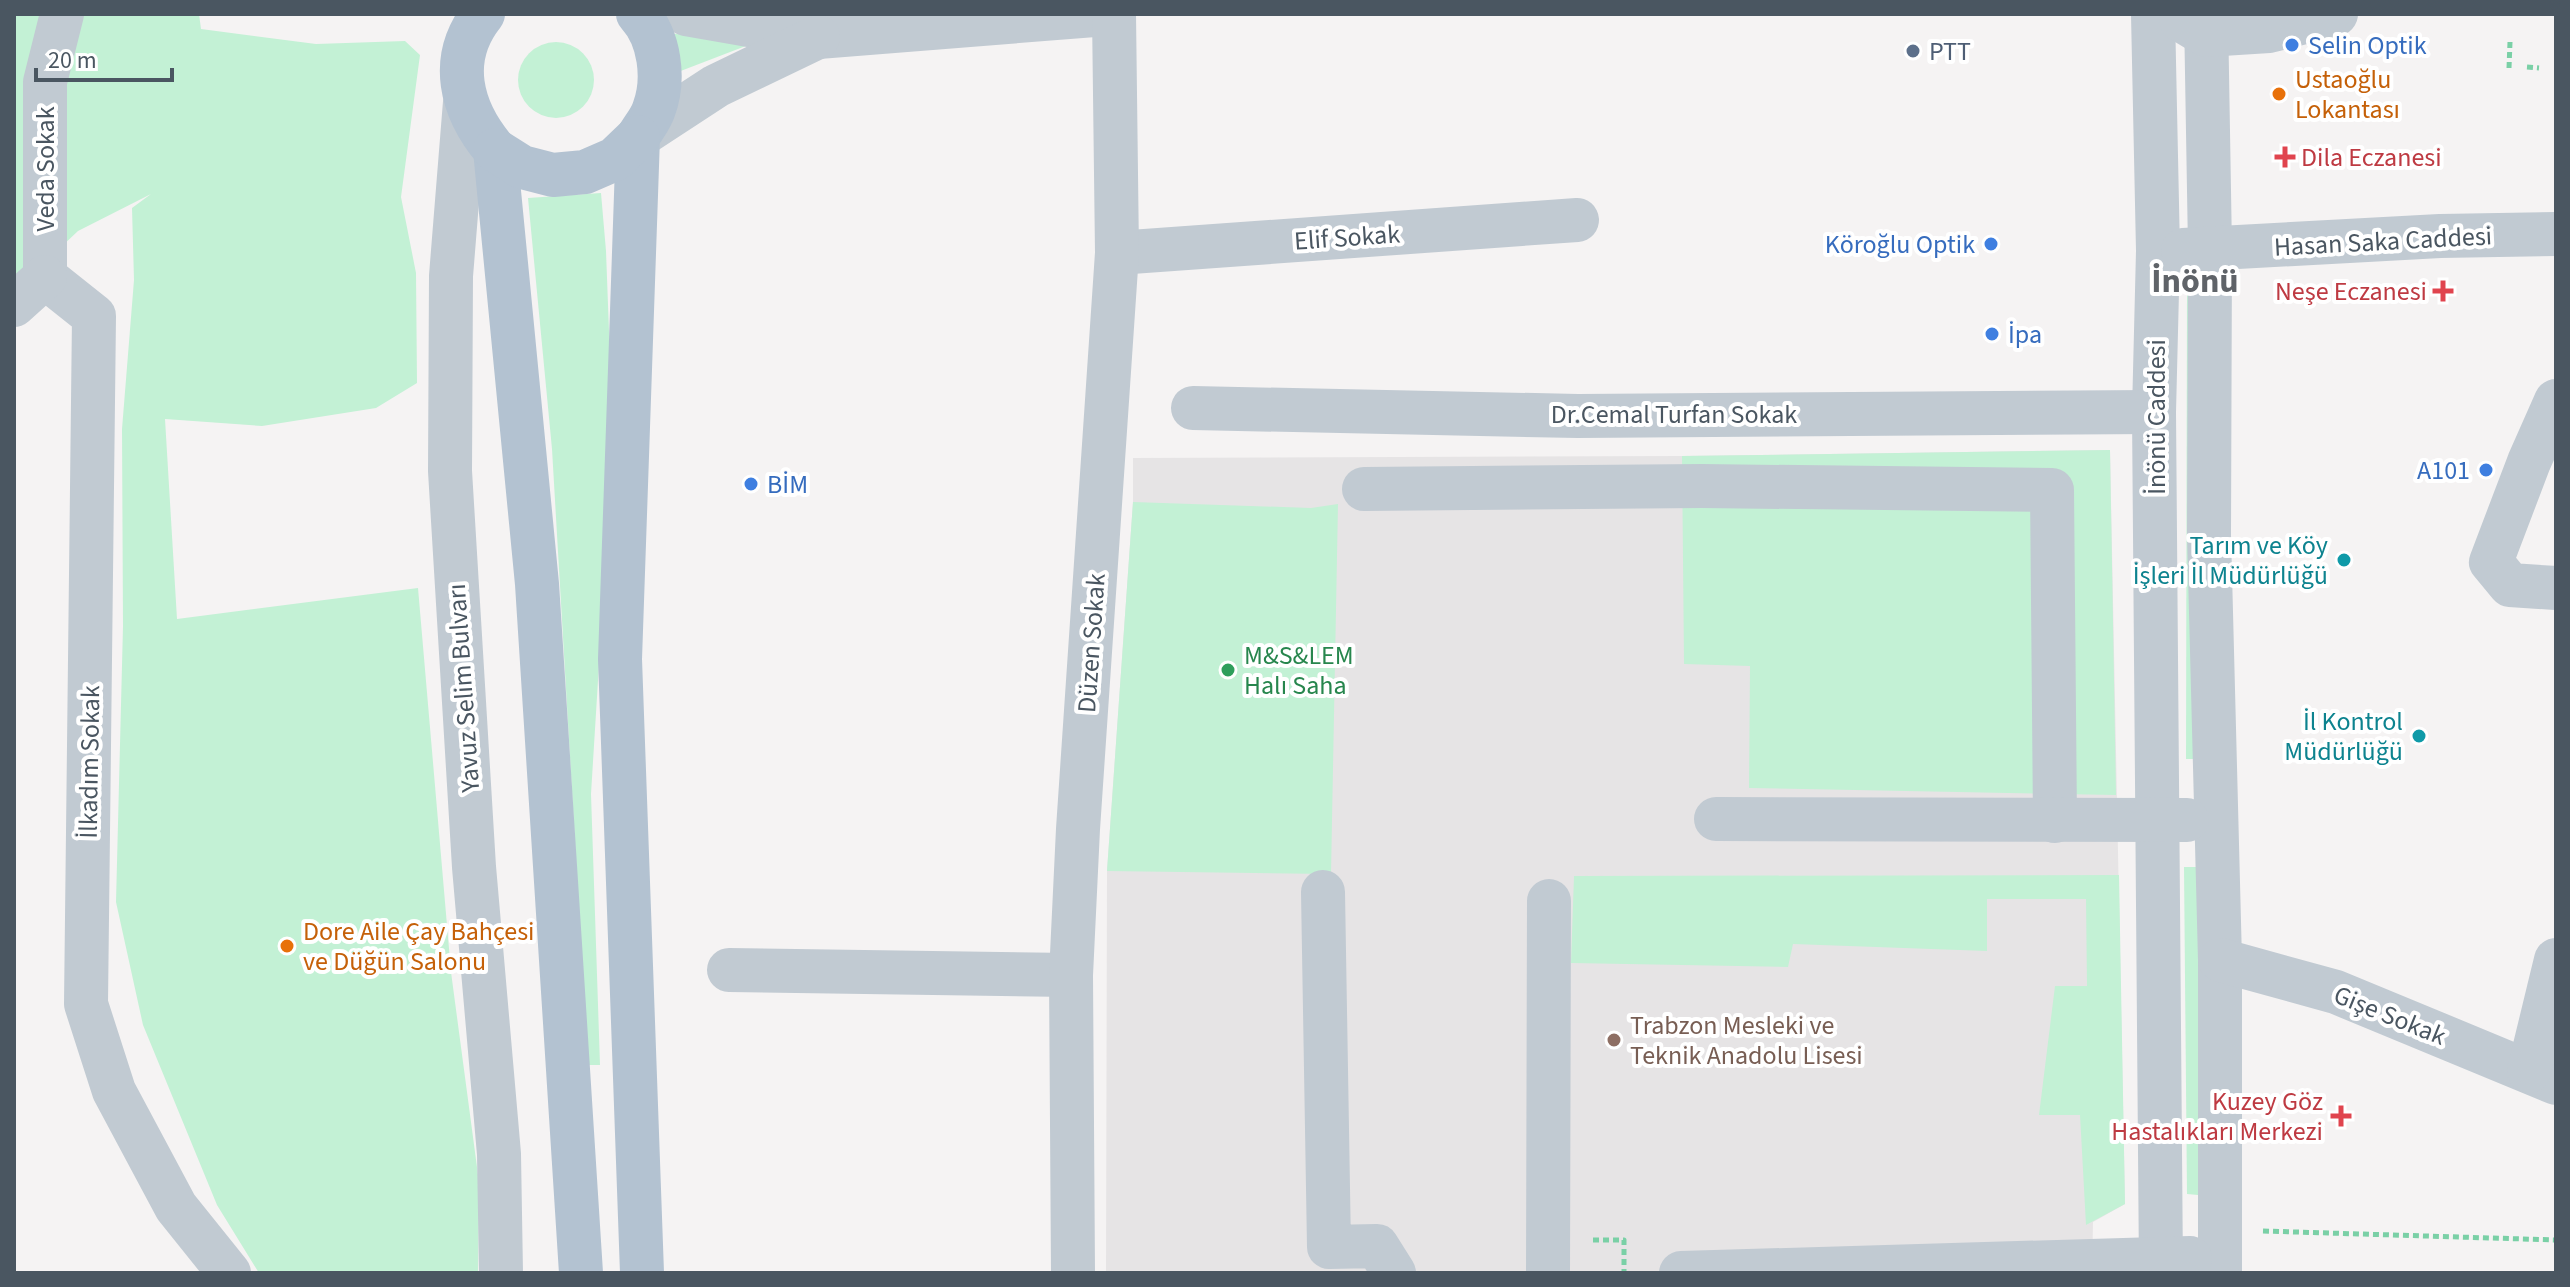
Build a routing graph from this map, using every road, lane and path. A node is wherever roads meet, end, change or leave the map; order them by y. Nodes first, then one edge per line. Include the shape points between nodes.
1 (62, 14) edge
2 (638, 14) edge
3 (686, 14) edge
4 (1107, 14) edge
5 (1114, 14) edge
6 (2153, 14) edge
7 (2336, 14) edge
8 (479, 17) edge
9 (2195, 21) edge
10 (818, 37) junction
11 (2510, 42) dead end
12 (2527, 67) dead end
13 (2509, 68) dead end
14 (2539, 68) dead end
15 (465, 102) junction
16 (638, 137) junction
17 (495, 150) junction
18 (1577, 220) dead end
19 (2556, 234) edge
20 (2210, 249) junction
21 (2158, 251) junction
22 (1117, 253) junction
23 (30, 291) edge
24 (2556, 401) edge
25 (1193, 408) dead end
26 (2154, 412) junction
27 (1364, 489) dead end
28 (2556, 588) edge
29 (1716, 819) dead end
30 (2217, 819) junction
31 (2055, 821) junction
32 (2158, 821) junction
33 (1323, 892) dead end
34 (1549, 901) dead end
35 (2220, 960) junction
36 (2556, 960) edge
37 (729, 970) dead end
38 (1071, 975) junction
39 (2542, 1077) edge
40 (2262, 1231) dead end
41 (1624, 1240) dead end
42 (2556, 1240) edge
43 (2220, 1265) edge
44 (2161, 1266) edge
45 (229, 1273) edge
46 (501, 1273) edge
47 (581, 1273) edge
48 (642, 1273) edge
49 (1073, 1273) edge
50 (1394, 1273) edge
51 (1548, 1273) edge
52 (1624, 1273) edge
53 (1681, 1273) edge

1 - 23 street, Veda Sokak via 45,82
2 - 16 main road, Yavuz Selim Bulvarı via 657,49 660,80 654,110
3 - 10 street
4 - 10 street
5 - 22 street, Düzen Sokak
6 - 21 street, İnönü Caddesi
7 - 9 street via 2269,31
8 - 15 main road, Yavuz Selim Bulvarı via 465,48
9 - 20 street, İnönü Caddesi
10 - 16 street via 716,86
11 - 13 path
12 - 14 path
15 - 17 main road, Yavuz Selim Bulvarı via 477,129
15 - 46 street, Yavuz Selim Bulvarı via 451,276 450,471 474,867 499,1154
16 - 17 main road, Yavuz Selim Bulvarı via 615,159 585,172 553,175 522,167
16 - 48 main road, Yavuz Selim Bulvarı via 620,659
17 - 47 main road, Yavuz Selim Bulvarı via 537,584
18 - 22 street, Elif Sokak
19 - 20 street, Hasan Saka Caddesi
20 - 21 street, Hasan Saka Caddesi
20 - 30 street, İnönü Caddesi via 2209,535
21 - 26 street, İnönü Caddesi
22 - 38 street, Düzen Sokak
23 - 45 street, İlkadım Sokak via 94,316 86,1004 114,1091 176,1207
24 - 28 street via 2491,562 2510,585
25 - 26 street, Dr.Cemal Turfan Sokak via 1578,416
26 - 32 street, İnönü Caddesi
27 - 31 street via 2052,490
29 - 31 street
30 - 32 street
30 - 35 street, İnönü Caddesi
31 - 32 street
32 - 44 street, İnönü Caddesi
33 - 50 street via 1329,1247 1377,1246
34 - 51 street
35 - 39 street, Gişe Sokak via 2336,992
35 - 43 street, İnönü Caddesi
36 - 39 street
37 - 38 street
38 - 49 street, Düzen Sokak
40 - 42 path
41 - 52 path
43 - 44 street, İnönü Caddesi
44 - 53 street

